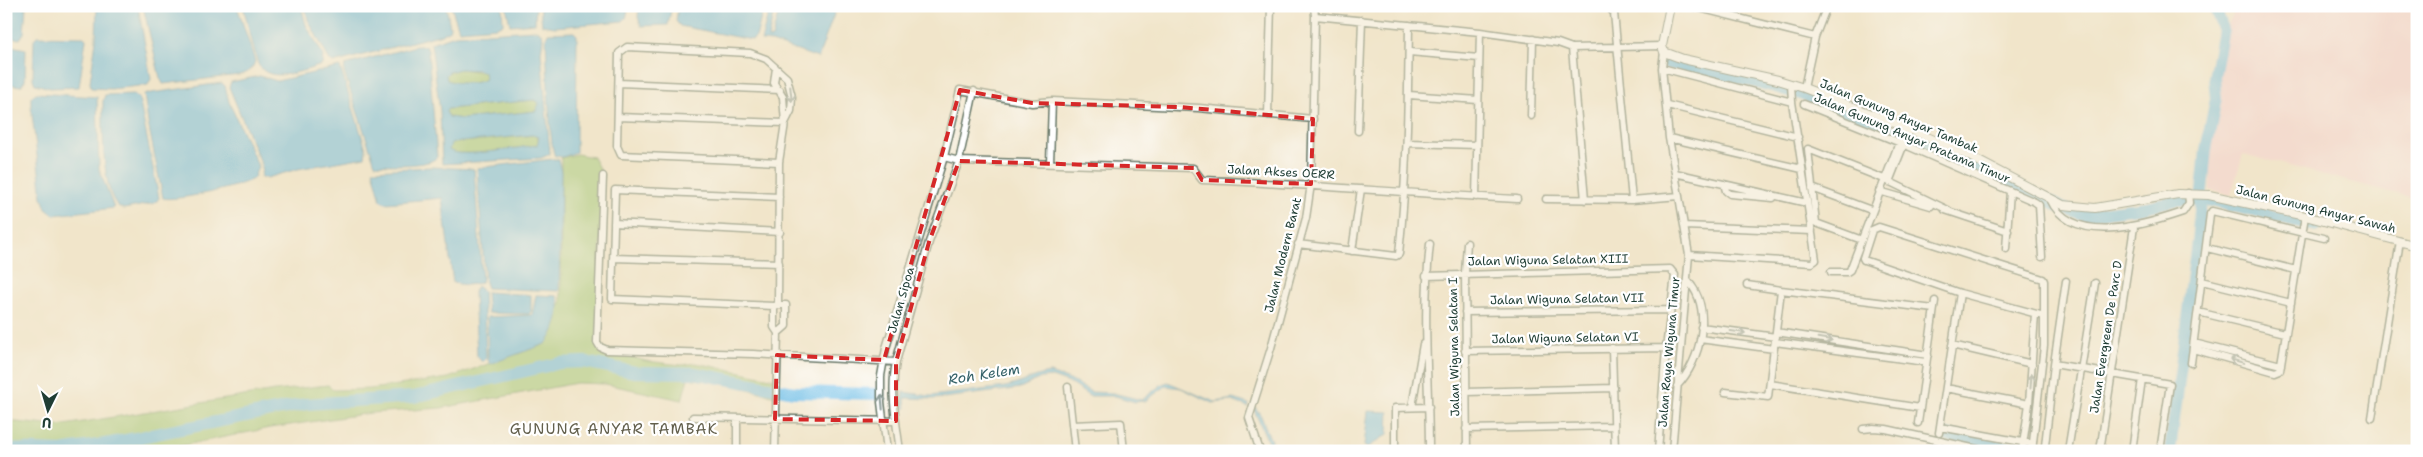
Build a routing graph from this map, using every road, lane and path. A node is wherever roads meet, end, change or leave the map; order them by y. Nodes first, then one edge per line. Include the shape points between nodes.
1 (1271, 6) edge
2 (1314, 6) edge
3 (1601, 6) edge
4 (1670, 6) edge
5 (1691, 6) edge
6 (1827, 6) edge
7 (1315, 16) junction
8 (1362, 20) junction
9 (1409, 25) junction
10 (1480, 32) junction
11 (1815, 38) junction
12 (1533, 39) junction
13 (1572, 48) junction
14 (1615, 48) junction
15 (1663, 49) junction
16 (1409, 52) junction
17 (1479, 58) junction
18 (776, 68) junction
19 (1662, 68) junction
20 (619, 83) junction
21 (1791, 87) junction
22 (1804, 88) junction
23 (780, 90) junction
24 (974, 91) junction
25 (1409, 95) junction
26 (1478, 100) junction
27 (1052, 101) junction
28 (1792, 101) junction
29 (1804, 104) dead end
30 (1667, 105) junction
31 (1268, 115) junction
32 (618, 116) junction
33 (1530, 116) dead end
34 (1313, 119) junction
35 (785, 123) junction
36 (1358, 131) dead end
37 (1904, 136) junction
38 (1798, 137) junction
39 (1669, 138) junction
40 (1407, 143) junction
41 (1477, 145) junction
42 (944, 157) junction
43 (959, 160) junction
44 (779, 162) junction
45 (1050, 164) junction
46 (1802, 169) junction
47 (1675, 173) junction
48 (603, 176) dead end
49 (1887, 181) junction
50 (1311, 184) junction
51 (1812, 188) junction
52 (1361, 189) junction
53 (1879, 191) junction
54 (2010, 191) junction
55 (1405, 193) junction
56 (2205, 195) joint
57 (1679, 196) junction
58 (779, 197) junction
59 (1476, 197) junction
60 (2188, 198) junction
61 (1516, 199) dead end
62 (1546, 199) dead end
63 (1585, 200) junction
64 (1632, 200) junction
65 (2051, 200) junction
66 (1807, 203) junction
67 (1872, 210) junction
68 (1948, 210) junction
69 (2305, 218) junction
70 (614, 224) junction
71 (1684, 226) junction
72 (2134, 227) junction
73 (1812, 231) junction
74 (2008, 231) junction
75 (780, 232) junction
76 (2303, 232) junction
77 (2324, 238) dead end
78 (1862, 240) junction
79 (2400, 241) junction
80 (1468, 243) dead end
81 (1298, 244) junction
82 (1430, 244) dead end
83 (2417, 246) edge
84 (2207, 248) junction
85 (2006, 249) dead end
86 (1352, 251) junction
87 (1689, 255) junction
88 (613, 258) junction
89 (2042, 258) dead end
90 (779, 263) junction
91 (1670, 269) joint
92 (2296, 270) junction
93 (1831, 272) dead end
94 (1465, 273) junction
95 (1426, 276) junction
96 (1687, 280) junction
97 (2066, 281) dead end
98 (2202, 281) junction
99 (2095, 283) dead end
100 (1747, 285) dead end
101 (1781, 290) junction
102 (1960, 293) junction
103 (1935, 301) dead end
104 (2291, 303) junction
105 (776, 305) junction
106 (1934, 309) junction
107 (1670, 310) junction
108 (1465, 312) junction
109 (2198, 312) junction
110 (2035, 314) junction
111 (2044, 316) junction
112 (1701, 327) junction
113 (1426, 332) junction
114 (778, 333) junction
115 (2286, 333) junction
116 (1776, 337) junction
117 (1700, 339) junction
118 (1952, 345) junction
119 (2193, 346) junction
120 (1612, 348) junction
121 (1666, 348) junction
122 (1774, 349) junction
123 (1465, 351) junction
124 (1928, 354) junction
125 (777, 355) junction
126 (884, 360) junction
127 (896, 362) junction
128 (1926, 362) junction
129 (2032, 364) junction
130 (2054, 364) junction
131 (2191, 364) dead end
132 (2081, 369) junction
133 (2113, 374) junction
134 (2142, 379) junction
135 (1770, 384) junction
136 (1677, 386) junction
137 (1068, 387) dead end
138 (1614, 388) junction
139 (1946, 388) junction
140 (1466, 392) junction
141 (1725, 392) dead end
142 (2029, 404) junction
143 (1412, 407) junction
144 (1429, 407) junction
145 (1920, 408) junction
146 (693, 417) dead end
147 (738, 418) junction
148 (2372, 418) dead end
149 (775, 419) junction
150 (896, 421) junction
151 (884, 422) junction
152 (1918, 423) dead end
153 (1072, 425) junction
154 (1614, 426) junction
155 (1466, 429) junction
156 (1863, 429) dead end
157 (2045, 446) dead end
158 (2023, 447) edge
159 (2032, 447) edge
160 (737, 451) edge
161 (775, 451) edge
162 (887, 451) edge
163 (900, 451) edge
164 (1075, 451) edge
165 (1124, 451) edge
166 (1260, 451) edge
167 (1395, 451) edge
168 (1429, 451) edge
169 (1467, 451) edge
170 (1615, 451) edge
171 (1658, 451) edge
172 (1672, 451) edge
173 (1986, 451) edge
174 (2068, 451) edge
175 (2100, 451) edge
176 (2132, 451) edge
177 (2160, 451) edge

1 - 31 street
2 - 7 street, Jalan Modern Barat
3 - 14 street via 1609,7 1614,13
4 - 15 street
5 - 11 street
6 - 11 street
7 - 8 street
7 - 34 street, Jalan Modern Barat
8 - 9 street
8 - 36 street
9 - 10 street
9 - 16 street
10 - 12 street
10 - 17 street
11 - 22 street
12 - 13 street
12 - 33 street
13 - 14 street
13 - 63 street
14 - 15 street
14 - 64 street
15 - 19 street, Jalan Raya Wiguna Timur
15 - 21 street, Jalan Gunung Anyar Tambak via 1682,59
16 - 17 street
16 - 25 street
17 - 26 street
18 - 20 street via 766,59 750,53 627,47 619,52
18 - 23 street via 774,83
18 -> 35 street via 787,78 792,97 791,111
19 - 28 street
19 - 30 street, Jalan Raya Wiguna Timur
20 - 23 street
20 - 32 street
21 - 22 street, Jalan Gunung Anyar Tambak
21 - 28 street
22 - 37 street, Jalan Gunung Anyar Tambak
23 - 35 street
24 - 27 street via 1026,102
24 - 42 street via 960,90
24 - 43 street, Jalan Sipoa
25 - 26 street
25 - 40 street
26 - 41 street
27 - 31 street via 1199,108
27 - 45 street
28 - 38 street
29 - 37 street, Jalan Gunung Anyar Pratama Timur
30 - 38 street
30 - 39 street, Jalan Raya Wiguna Timur
31 - 34 street
32 - 35 street
32 - 44 street via 617,146 621,154
34 - 50 street, Jalan Modern Barat
35 - 44 street
37 - 49 street
37 - 54 street, Jalan Gunung Anyar Pratama Timur
37 - 65 street, Jalan Gunung Anyar Tambak via 1967,155
38 - 46 street
39 - 46 street
39 - 47 street, Jalan Raya Wiguna Timur
40 - 41 street
40 - 55 street
41 - 59 street
42 - 43 street
126 -> 42 street via 895,313
43 - 45 street
43 - 127 street, Jalan Sipoa via 929,242
44 - 58 street
45 - 50 street, Jalan Akses OERR via 1193,168 1202,180
46 - 66 street
47 - 57 street, Jalan Raya Wiguna Timur
47 - 66 street
48 - 125 street via 597,342 600,347 607,350
49 - 51 street via 1811,148 1807,151
49 - 53 street
49 - 68 street
50 - 52 street, Jalan Akses OERR
50 - 81 street, Jalan Modern Barat
51 - 67 street
51 - 78 street via 1815,219 1820,225
52 - 55 street, Jalan Akses OERR
52 - 86 street
53 - 67 street
53 - 68 street
54 - 74 street
54 - 89 street, Jalan Gunung Anyar Pratama Timur via 2038,204
55 - 59 street, Jalan Akses OERR
55 - 86 street via 1399,254
56 - 60 street, Jalan Gunung Anyar Tambak
56 - 69 street, Jalan Gunung Anyar Sawah
57 - 64 street
57 - 71 street, Jalan Raya Wiguna Timur
58 - 70 street via 616,190
58 - 75 street
59 - 61 street, Jalan Akses OERR
60 - 65 street, Jalan Gunung Anyar Tambak via 2095,208 2078,208
60 - 72 street via 2183,212
62 - 63 street
63 - 64 street
65 - 72 street via 2058,214 2084,226
66 - 73 street
67 - 78 street
68 - 74 street
69 - 76 street
69 - 79 street, Jalan Gunung Anyar Sawah
70 - 75 street
70 - 88 street
71 - 73 street
71 - 87 street, Jalan Raya Wiguna Timur
72 - 133 street, Jalan Evergreen De Parc D
73 - 87 street via 1816,260 1812,264
74 - 85 street
75 - 90 street
76 - 77 street
76 - 84 street via 2216,211 2210,214
76 - 92 street
78 - 93 street via 1850,270
79 - 83 street, Jalan Gunung Anyar Sawah
79 - 148 street
80 - 94 street, Jalan Wiguna Selatan I
81 - 86 street
81 - 166 street, Jalan Modern Barat via 1249,422
82 - 95 street
84 - 92 street
84 - 98 street
87 - 96 street, Jalan Raya Wiguna Timur
88 - 90 street
88 - 105 street via 612,299
90 - 105 street
91 - 94 street, Jalan Wiguna Selatan XIII
91 - 107 street, Jalan Raya Wiguna Timur via 1675,275
92 - 104 street
94 - 95 street, Jalan Wiguna Selatan XIII
94 - 108 street, Jalan Wiguna Selatan I
95 - 113 street
96 - 112 street via 1698,296
96 - 136 street, Jalan Raya Wiguna Timur
97 - 130 street
98 - 104 street
98 - 109 street
99 - 132 street
100 - 101 street
101 - 106 street
101 - 116 street
102 - 110 street
102 - 111 street via 1863,260 1872,230 1878,227 2042,278
102 - 118 street
103 - 106 street
104 - 115 street
105 - 114 street via 774,327
105 - 114 street via 786,305 786,326
106 - 124 street
107 - 108 street, Jalan Wiguna Selatan VII
107 - 121 street, Jalan Raya Wiguna Timur
108 - 123 street, Jalan Wiguna Selatan I
109 - 115 street
109 - 119 street
110 - 111 street
110 - 129 street
111 - 159 street via 2042,374
112 -> 116 street
112 - 117 street
113 - 143 street
113 - 144 street
114 - 125 street
115 - 119 street via 2281,368
116 - 122 street
116 -> 124 street
116 - 128 street
117 - 122 street
117 - 136 street via 1694,363
118 - 129 street
118 - 139 street
119 - 131 street
120 - 121 street, Jalan Wiguna Selatan VI
120 - 123 street, Jalan Wiguna Selatan VI
120 - 138 street
121 - 171 street, Jalan Raya Wiguna Timur
122 - 135 street
123 - 140 street, Jalan Wiguna Selatan I
124 - 128 street
125 - 126 street
125 - 149 street
126 - 127 street
151 -> 126 street via 881,376
127 - 150 street, Jalan Sipoa via 893,377
128 - 145 street
142 -> 129 street
130 - 132 street
130 - 157 street
132 - 133 street
132 - 174 street
133 - 134 street
133 - 175 street, Jalan Evergreen De Parc D
134 - 176 street
134 - 177 street via 2170,384
135 - 141 street via 1766,398
135 - 145 street
136 - 172 street, Jalan Raya Wiguna Timur
137 - 153 street
138 - 140 street
138 - 154 street
139 - 142 street
139 - 158 street via 1940,430
140 - 155 street, Jalan Wiguna Selatan I
142 - 158 street
143 - 144 street
143 - 167 street via 1395,408
144 - 168 street
145 - 152 street
146 - 147 street
147 - 149 street
147 - 160 street
149 - 151 street
149 - 161 street
150 - 151 street
150 - 163 street, Jalan Sipoa
151 - 162 street
153 - 164 street
153 - 165 street via 1121,423
154 - 155 street
154 - 170 street
155 - 169 street, Jalan Wiguna Selatan I
156 - 173 street via 1886,429
158 - 159 street

